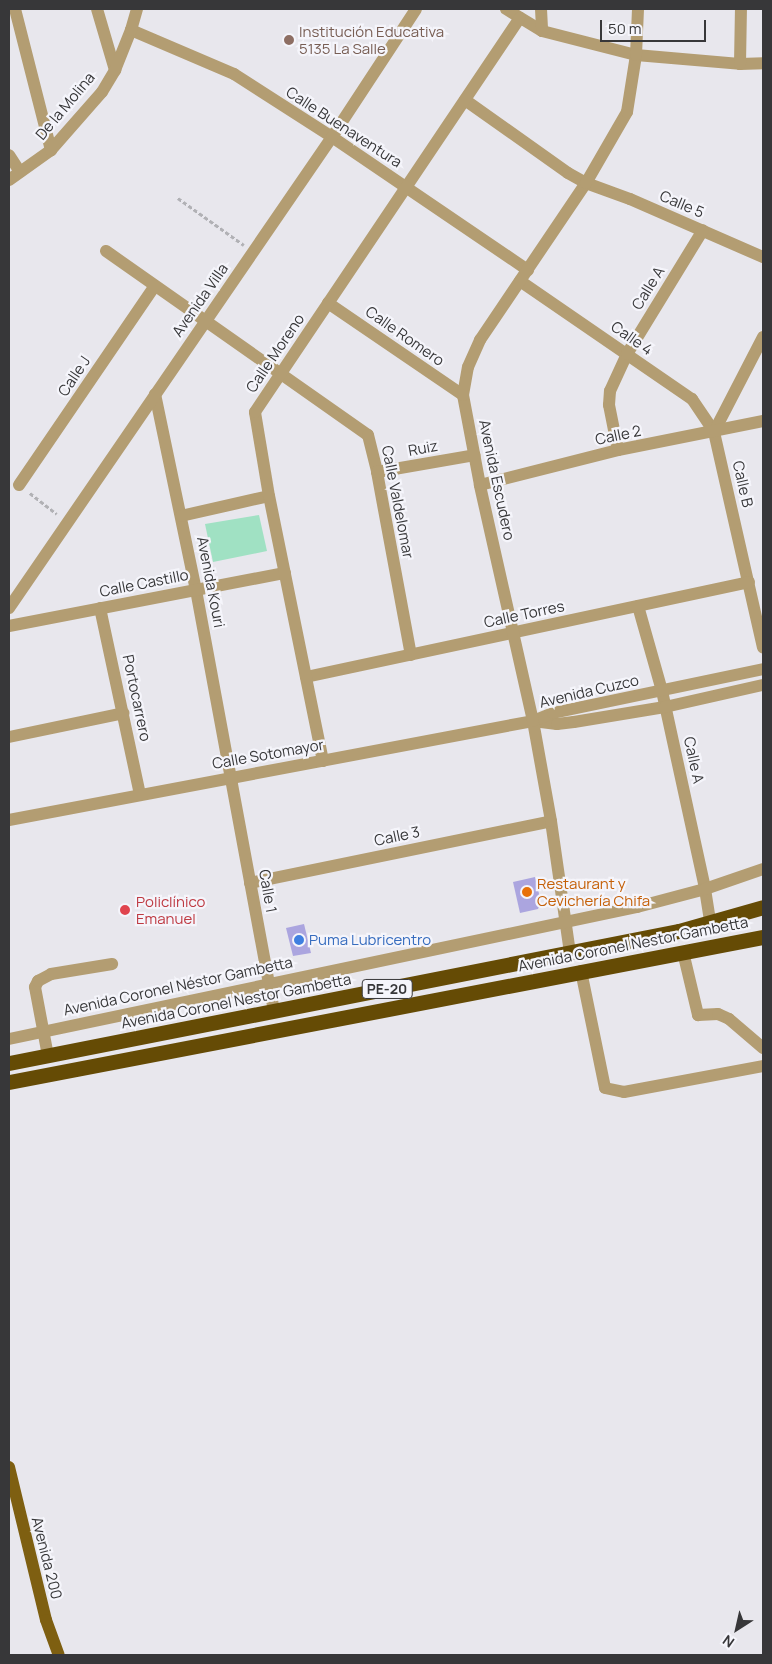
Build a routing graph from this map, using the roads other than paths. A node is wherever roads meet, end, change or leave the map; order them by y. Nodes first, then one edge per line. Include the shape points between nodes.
1 (14, 9) edge
2 (96, 9) edge
3 (137, 9) edge
4 (416, 9) edge
5 (506, 9) edge
6 (541, 9) edge
7 (638, 9) edge
8 (741, 9) edge
9 (520, 18) junction
10 (131, 30) junction
11 (542, 32) junction
12 (636, 55) junction
13 (740, 64) junction
14 (763, 64) edge
15 (114, 70) junction
16 (465, 100) junction
17 (332, 137) junction
18 (51, 150) junction
19 (9, 155) edge
20 (20, 172) junction
21 (9, 180) edge
22 (586, 183) junction
23 (406, 187) junction
24 (703, 230) junction
25 (106, 251) dead end
26 (763, 257) edge
27 (528, 270) junction
28 (520, 281) junction
29 (156, 286) junction
30 (328, 303) junction
31 (206, 320) junction
32 (763, 338) edge
33 (627, 354) junction
34 (280, 373) junction
35 (155, 394) junction
36 (463, 396) junction
37 (763, 421) edge
38 (714, 432) junction
39 (618, 450) junction
40 (475, 455) junction
41 (377, 472) junction
42 (19, 485) road end
43 (480, 485) junction
44 (269, 496) junction
45 (181, 516) junction
46 (285, 573) junction
47 (750, 582) junction
48 (196, 590) junction
49 (638, 606) junction
50 (9, 608) edge
51 (100, 608) junction
52 (9, 626) edge
53 (515, 634) junction
54 (763, 647) edge
55 (411, 654) junction
56 (763, 669) edge
57 (306, 678) junction
58 (763, 685) edge
59 (662, 691) junction
60 (665, 707) junction
61 (124, 713) junction
62 (533, 721) junction
63 (9, 737) edge
64 (323, 761) junction
65 (231, 777) junction
66 (140, 795) junction
67 (9, 820) edge
68 (551, 822) junction
69 (763, 869) edge
70 (250, 883) junction
71 (705, 889) junction
72 (763, 907) edge
73 (710, 922) junction
74 (566, 923) junction
75 (763, 937) edge
76 (684, 952) junction
77 (570, 953) junction
78 (112, 964) dead end
79 (582, 971) junction
80 (268, 983) junction
81 (274, 1011) junction
82 (42, 1031) junction
83 (9, 1038) edge
84 (763, 1048) edge
85 (48, 1056) junction
86 (9, 1063) edge
87 (763, 1066) edge
88 (9, 1082) edge
89 (9, 1467) edge
90 (59, 1655) edge

1 - 18 street
2 - 15 street
3 - 10 street, De la Molina
4 - 17 street, Avenida Villa
5 - 9 street
6 - 11 street
7 - 12 street, Avenida Escudero
8 - 13 street
9 - 11 street
9 - 16 street, Calle Moreno
10 - 15 street, De la Molina
10 - 17 street, Calle Buenaventura via 234,74
11 - 12 street
12 - 13 street
12 - 22 street, Avenida Escudero via 627,112
13 - 14 street
15 - 18 street, De la Molina via 102,92
16 - 22 street, Calle 5
16 - 23 street, Calle Moreno
17 - 23 street, Calle Buenaventura
17 - 31 street, Avenida Villa
18 - 20 street, De la Molina
19 - 20 street
20 - 21 street, De la Molina
22 - 24 street, Calle 5
22 - 27 street, Avenida Escudero
23 - 27 street, Calle Buenaventura
23 - 30 street, Calle Moreno
24 - 26 street, Calle 5
24 - 33 street, Calle A
25 - 29 street, Calle Valdelomar
27 - 28 street, Avenida Escudero
28 - 33 street, Calle 4
28 - 36 street, Avenida Escudero via 480,340 468,367
29 - 31 street, Calle Valdelomar
29 - 42 street, Calle J
30 - 34 street, Calle Moreno
30 - 36 street, Calle Romero
31 - 34 street, Calle Valdelomar
31 - 35 street, Avenida Villa
32 - 38 street
33 - 38 street, Calle 4 via 692,399
33 - 39 street, Calle A via 610,390 609,405
34 - 41 street, Calle Valdelomar via 368,434
34 - 44 street, Calle Moreno via 255,412
35 - 45 street, Avenida Kouri
35 - 50 street, Avenida Villa
36 - 40 street, Avenida Escudero
37 - 38 street, Calle 2
38 - 39 street, Calle 2
38 - 47 street, Calle B
39 - 43 street, Calle 2
40 - 41 street, Ruiz
40 - 43 street, Avenida Escudero
41 - 55 street, Calle Valdelomar
43 - 53 street, Avenida Escudero
44 - 45 street
44 - 46 street, Calle Moreno
45 - 48 street, Avenida Kouri
46 - 48 street, Calle Castillo
46 - 57 street, Calle Moreno
47 - 49 street, Calle Torres
47 - 54 street, Calle B
48 - 51 street, Calle Castillo
48 - 65 street, Avenida Kouri
49 - 53 street, Calle Torres
49 - 59 street, Calle A
51 - 52 street, Calle Castillo
51 - 61 street, Portocarrero
53 - 55 street, Calle Torres
53 - 62 street, Avenida Escudero
55 - 57 street, Calle Torres
56 - 59 street, Avenida Cuzco
57 - 64 street, Calle Moreno
58 - 60 street, Avenida Cuzco
59 - 60 street, Calle A
59 - 62 street, Avenida Cuzco via 553,713
60 - 62 street, Avenida Cuzco via 557,724
60 - 71 street, Calle A
61 - 63 street
61 - 66 street, Portocarrero
62 - 64 street, Calle Sotomayor
62 - 68 street, Avenida Escudero
64 - 65 street, Calle Sotomayor
65 - 66 street, Calle Sotomayor
65 - 70 street, Calle 1
66 - 67 street, Calle Sotomayor
68 - 70 street, Calle 3
68 - 74 street, Avenida Escudero
69 - 71 street, Avenida Coronel Néstor Gambetta
70 - 80 street, Calle 1
71 - 73 street, Calle A
71 - 74 street, Avenida Coronel Néstor Gambetta
72 - 73 highway, Avenida Coronel Nestor Gambetta / PE-20
73 - 77 highway, Avenida Coronel Nestor Gambetta / PE-20
74 - 77 street, Avenida Escudero
74 - 80 street, Avenida Coronel Néstor Gambetta
75 - 76 highway, Avenida Coronel Nestor Gambetta / PE-20
76 - 79 highway, Avenida Coronel Nestor Gambetta / PE-20
76 - 84 street via 698,1016 718,1014 729,1018
77 - 81 highway, Avenida Coronel Nestor Gambetta / PE-20
78 - 82 street via 51,974 38,981 35,987
79 - 87 street via 605,1088 624,1092
79 - 88 highway, Avenida Coronel Nestor Gambetta / PE-20
80 - 81 street, Calle 1
80 - 82 street, Avenida Coronel Néstor Gambetta
81 - 85 highway, Avenida Coronel Nestor Gambetta / PE-20
82 - 83 street, Avenida Coronel Néstor Gambetta
82 - 85 street
85 - 86 highway, Avenida Coronel Nestor Gambetta / PE-20
89 - 90 main road, Avenida 200 via 46,1620

